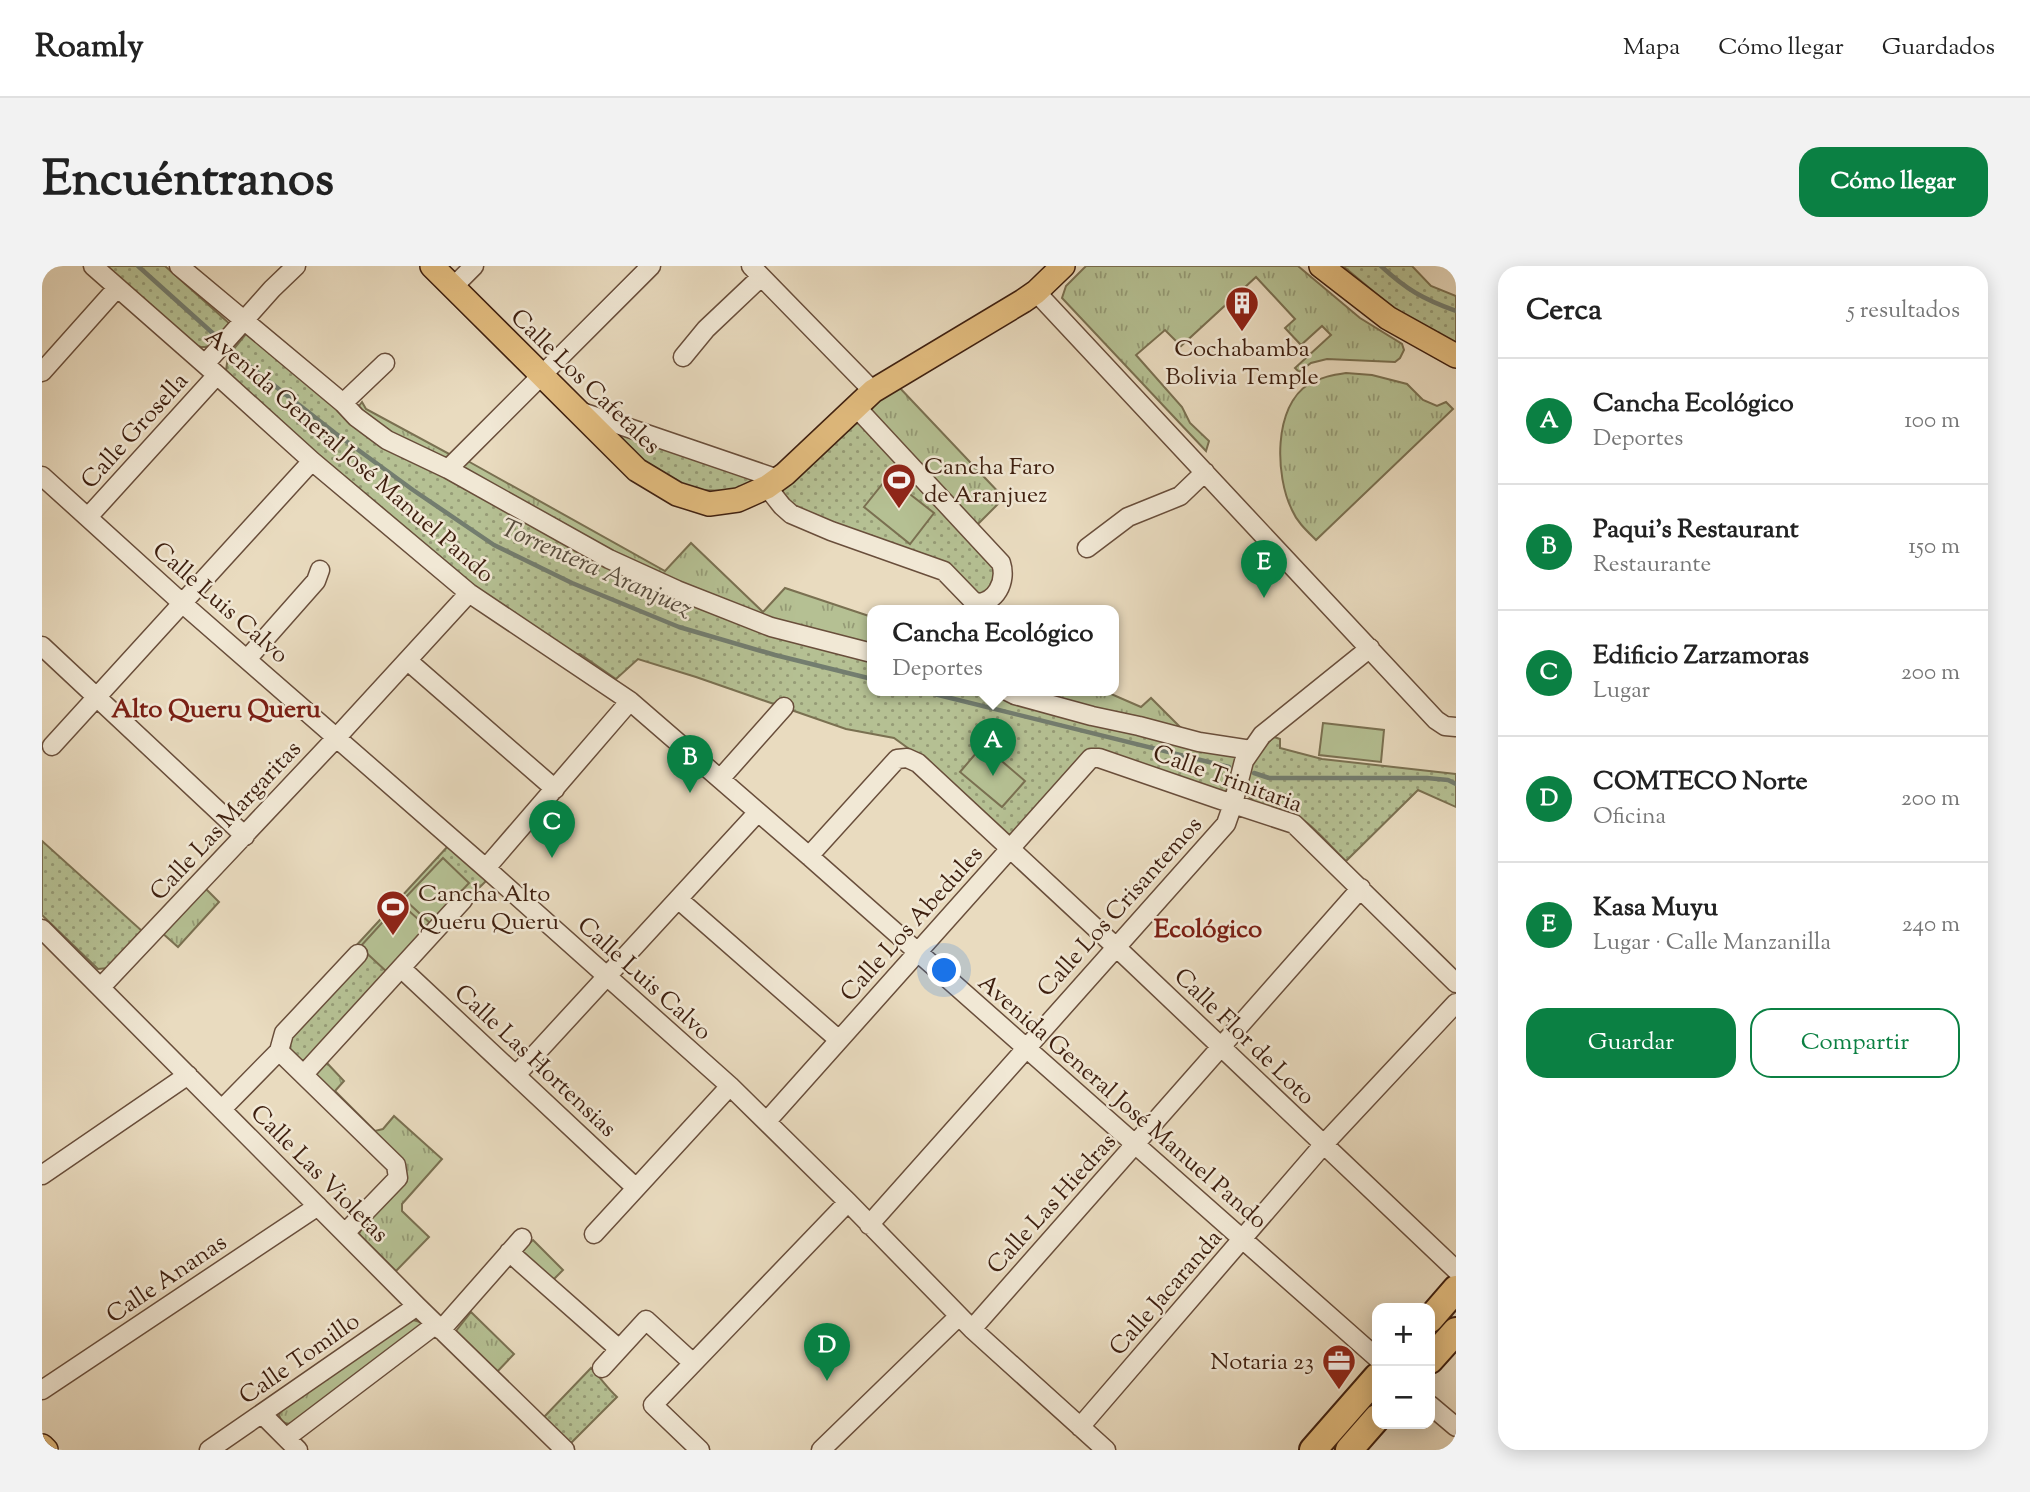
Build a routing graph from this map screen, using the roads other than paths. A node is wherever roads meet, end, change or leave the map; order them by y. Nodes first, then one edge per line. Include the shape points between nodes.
1 (93, 266) edge
2 (179, 266) edge
3 (296, 266) edge
4 (432, 266) edge
5 (474, 266) edge
6 (652, 266) edge
7 (1063, 266) edge
8 (1321, 266) edge
9 (756, 271) edge
10 (453, 287) junction
11 (117, 288) junction
12 (1036, 292) junction
13 (243, 322) junction
14 (1456, 356) edge
15 (683, 357) dead end
16 (385, 363) dead end
17 (211, 370) junction
18 (42, 372) edge
19 (541, 375) junction
20 (873, 391) junction
21 (343, 404) junction
22 (856, 407) junction
23 (577, 410) junction
24 (312, 461) junction
25 (448, 469) junction
26 (1205, 472) junction
27 (42, 476) edge
28 (773, 483) junction
29 (88, 517) junction
30 (1087, 548) dead end
31 (320, 570) dead end
32 (469, 593) junction
33 (183, 603) junction
34 (978, 605) edge
35 (982, 605) edge
36 (42, 646) edge
37 (1370, 648) junction
38 (867, 652) edge
39 (248, 659) junction
40 (408, 661) junction
41 (97, 696) junction
42 (1018, 696) edge
43 (1043, 696) edge
44 (630, 701) junction
45 (1050, 705) junction
46 (784, 707) dead end
47 (1450, 727) edge
48 (337, 737) junction
49 (52, 746) dead end
50 (1251, 750) junction
51 (1091, 758) joint
52 (720, 779) junction
53 (555, 789) junction
54 (1233, 804) junction
55 (758, 812) junction
56 (245, 836) junction
57 (1010, 849) junction
58 (809, 856) junction
59 (486, 869) junction
60 (1361, 888) junction
61 (678, 899) junction
62 (463, 900) dead end
63 (42, 929) edge
64 (1116, 947) junction
65 (917, 952) junction
66 (358, 954) dead end
67 (401, 968) junction
68 (607, 977) junction
69 (1456, 984) edge
70 (101, 987) junction
71 (1456, 1003) edge
72 (839, 1040) junction
73 (1219, 1046) junction
74 (1026, 1047) junction
75 (279, 1051) junction
76 (304, 1074) junction
77 (517, 1074) junction
78 (188, 1075) junction
79 (730, 1086) junction
80 (222, 1110) junction
81 (767, 1121) junction
82 (1136, 1144) junction
83 (1324, 1144) junction
84 (42, 1175) edge
85 (636, 1188) junction
86 (848, 1202) junction
87 (318, 1206) junction
88 (869, 1225) junction
89 (345, 1233) junction
90 (594, 1234) dead end
91 (522, 1238) dead end
92 (1243, 1240) junction
93 (509, 1252) junction
94 (1456, 1270) edge
95 (1456, 1289) edge
96 (417, 1306) junction
97 (1435, 1313) edge
98 (965, 1323) junction
99 (438, 1327) junction
100 (1456, 1331) edge
101 (619, 1349) junction
102 (1372, 1354) edge
103 (1435, 1354) edge
104 (693, 1363) junction
105 (602, 1368) dead end
106 (1372, 1383) edge
107 (42, 1390) edge
108 (1435, 1409) edge
109 (262, 1414) junction
110 (1372, 1425) edge
111 (1080, 1427) junction
112 (1456, 1427) edge
113 (292, 1444) edge
114 (42, 1446) edge
115 (46, 1450) edge
116 (209, 1450) edge
117 (565, 1450) edge
118 (700, 1450) edge
119 (821, 1450) edge
120 (1106, 1450) edge
121 (1313, 1450) edge
122 (1349, 1450) edge

1 - 11 street, Avenida General José Manuel Pando
2 - 13 street
3 - 13 street, Calle Grosella
4 - 10 main road, Calle Los Cafetales
5 - 10 street
6 - 19 street
7 - 12 main road, Calle Los Cafetales
8 - 14 main road via 1388,317
9 - 15 street
9 - 20 street
10 - 19 main road, Calle Los Cafetales
11 - 17 street, Avenida General José Manuel Pando
11 - 18 street
12 - 20 main road, Calle Los Cafetales
12 - 26 street
13 - 17 street, Calle Grosella
13 - 21 street
16 - 21 street
17 - 24 street, Avenida General José Manuel Pando
17 - 29 street, Calle Grosella
19 - 23 main road, Calle Los Cafetales
19 - 25 street
20 - 22 main road, Calle Los Cafetales
21 - 25 street via 387,440
22 - 28 main road, Calle Los Cafetales
22 - 35 street via 1001,563 1002,585
23 - 28 street
23 - 28 main road, Calle Los Cafetales via 637,470 677,494 709,504 738,500
24 - 32 street, Avenida General José Manuel Pando
24 - 33 street
25 - 38 street via 609,559 677,590 771,628
26 - 30 street via 1180,496 1128,517
26 - 37 street
27 - 29 street, Calle Luis Calvo
28 - 34 street via 782,506 791,514 944,572
29 - 33 street, Calle Luis Calvo
31 - 39 street via 316,582
32 - 40 street, Calle Las Margaritas
32 - 44 street, Avenida General José Manuel Pando
33 - 39 street, Calle Luis Calvo
33 - 41 street
36 - 41 street
37 - 47 street via 1436,720
37 - 50 street via 1262,735
39 - 48 street, Calle Luis Calvo
40 - 48 street, Calle Las Margaritas
40 - 53 street
41 - 49 street
41 - 56 street
42 - 45 street
43 - 45 street
44 - 52 street, Avenida General José Manuel Pando
44 - 53 street
45 - 50 street via 1199,742
46 - 52 street
48 - 56 street, Calle Las Margaritas
48 - 59 street, Calle Luis Calvo
50 - 54 street, Calle Los Crisantemos
51 - 54 street, Calle Trinitaria
51 - 57 street, Calle Los Abedules
52 - 55 street, Avenida General José Manuel Pando
53 - 59 street
54 - 60 street, Calle Trinitaria via 1294,824
54 - 64 street, Calle Los Crisantemos via 1226,824
55 - 58 street, Avenida General José Manuel Pando
55 - 61 street
56 - 70 street, Calle Las Margaritas
57 - 58 street, Calle Flor de Loto via 918,763 905,758 890,766
57 - 64 street, Calle Flor de Loto
57 - 65 street, Calle Los Abedules
58 - 65 street, Avenida General José Manuel Pando
59 - 68 street, Calle Luis Calvo
60 - 69 street, Calle Trinitaria
60 - 73 street, Calle Las Hiedras
61 - 68 street
61 - 72 street
62 - 67 street
63 - 70 street, Calle Las Violetas
64 - 73 street, Calle Flor de Loto
64 - 74 street, Calle Los Crisantemos
65 - 72 street, Calle Los Abedules
65 - 74 street, Avenida General José Manuel Pando
66 - 75 street via 284,1033
67 - 76 street
67 - 77 street, Calle Las Hortensias
68 - 77 street
68 - 79 street, Calle Luis Calvo
70 - 78 street, Calle Las Violetas
71 - 83 street, Calle Jacaranda
72 - 81 street, Calle Los Abedules
73 - 82 street, Calle Las Hiedras
73 - 83 street, Calle Flor de Loto
74 - 82 street, Avenida General José Manuel Pando
74 - 88 street, Calle Los Crisantemos
75 - 76 street
75 - 80 street
76 - 89 street via 396,1165 398,1178
77 - 85 street, Calle Las Hortensias
78 - 80 street, Calle Las Violetas
78 - 84 street
79 - 81 street, Calle Luis Calvo
79 - 85 street
80 - 87 street, Calle Las Violetas
81 - 86 street, Calle Luis Calvo
82 - 92 street, Avenida General José Manuel Pando
82 - 98 street, Calle Las Hiedras
83 - 92 street, Calle Jacaranda
83 - 94 street, Calle Flor de Loto
85 - 90 street
86 - 88 street, Calle Luis Calvo
86 - 104 street
87 - 89 street, Calle Las Violetas
87 - 107 street, Calle Ananas
88 - 98 street, Calle Luis Calvo
89 - 96 street, Calle Las Violetas
91 - 93 street
92 - 102 street, Avenida General José Manuel Pando
92 - 111 street, Calle Jacaranda
93 - 99 street
93 - 101 street
95 - 97 highway
96 - 99 street, Calle Las Violetas
96 - 109 street, Calle Tomillo
98 - 111 street, Calle Luis Calvo
98 - 119 street, Calle Las Hiedras
99 - 113 street
99 - 117 street, Calle Las Violetas
100 - 103 highway
101 - 104 street via 646,1320
101 - 105 street
104 - 118 street via 653,1405
106 - 121 highway
108 - 112 street
109 - 113 street
109 - 116 street, Calle Tomillo
110 - 122 highway
111 - 120 street, Calle Luis Calvo
114 - 115 main road

